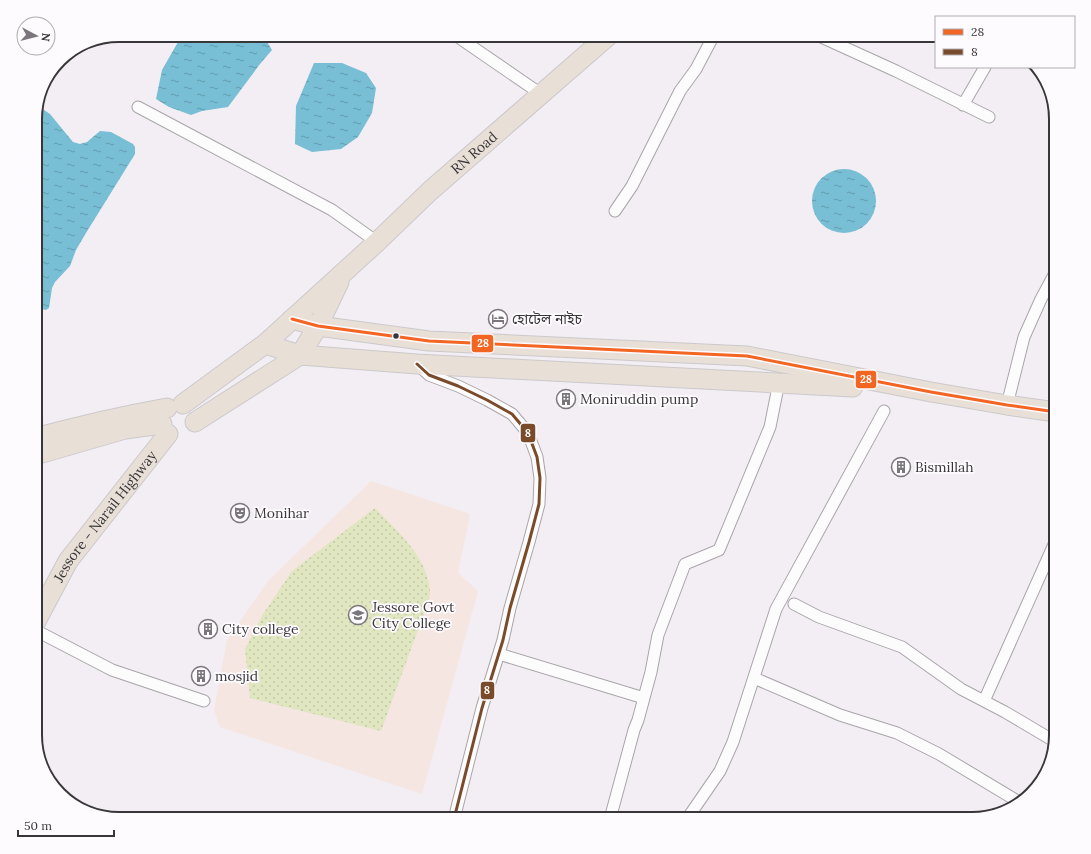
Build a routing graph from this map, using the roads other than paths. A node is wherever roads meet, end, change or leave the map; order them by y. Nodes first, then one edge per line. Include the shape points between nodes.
1 (465, 42) edge
2 (601, 42) edge
3 (710, 42) edge
4 (832, 42) edge
5 (984, 68) edge
6 (541, 94) junction
7 (963, 105) junction
8 (138, 107) dead end
9 (989, 117) dead end
10 (615, 211) dead end
11 (377, 242) junction
12 (343, 273) junction
13 (1049, 284) edge
14 (292, 319) junction
15 (318, 326) junction
16 (265, 344) junction
17 (300, 355) junction
18 (417, 364) junction
19 (779, 382) junction
20 (931, 392) junction
21 (1007, 405) junction
22 (884, 411) dead end
23 (1049, 411) edge
24 (170, 417) junction
25 (195, 422) junction
26 (42, 436) edge
27 (42, 453) edge
28 (1049, 556) edge
29 (794, 604) dead end
30 (42, 610) edge
31 (42, 634) edge
32 (499, 654) junction
33 (754, 678) junction
34 (644, 698) junction
35 (204, 701) dead end
36 (984, 701) junction
37 (1049, 738) edge
38 (1014, 799) edge
39 (456, 812) edge
40 (612, 812) edge
41 (692, 812) edge

1 - 6 street
2 - 6 highway, RN Road
3 - 10 street via 696,69 680,91 632,186
4 - 7 street
5 - 7 street
6 - 11 highway, RN Road via 430,191
7 - 9 street
8 - 11 street via 332,210
11 - 12 highway, RN Road
12 - 14 highway, RN Road
12 - 15 highway, RN Road
13 - 21 street via 1024,337
14 - 15 highway
14 - 16 highway, RN Road
15 - 17 highway, RN Road
15 - 20 highway via 429,341 746,356
16 - 17 highway
16 - 24 highway, RN Road
17 - 18 highway
17 - 25 highway
18 - 19 highway
18 - 32 street via 429,375 458,386 512,414 528,433 537,457 540,478 539,504
19 - 20 highway
19 - 34 street via 770,427 719,550 685,564 658,636
20 - 21 highway
21 - 23 highway
22 - 33 street via 776,609
24 - 25 highway via 189,406 195,416
24 - 25 highway via 174,437 190,433
24 - 26 highway via 140,412
24 - 27 highway
24 - 30 highway, Jessore - Narail Highway via 68,561
28 - 36 street
29 - 36 street via 819,617 902,647 961,689
31 - 35 street via 112,670
32 - 34 street
32 - 39 street via 482,708
33 - 38 street via 840,715 897,733 939,754
33 - 41 street via 733,742 720,771
34 - 40 street
36 - 37 street

